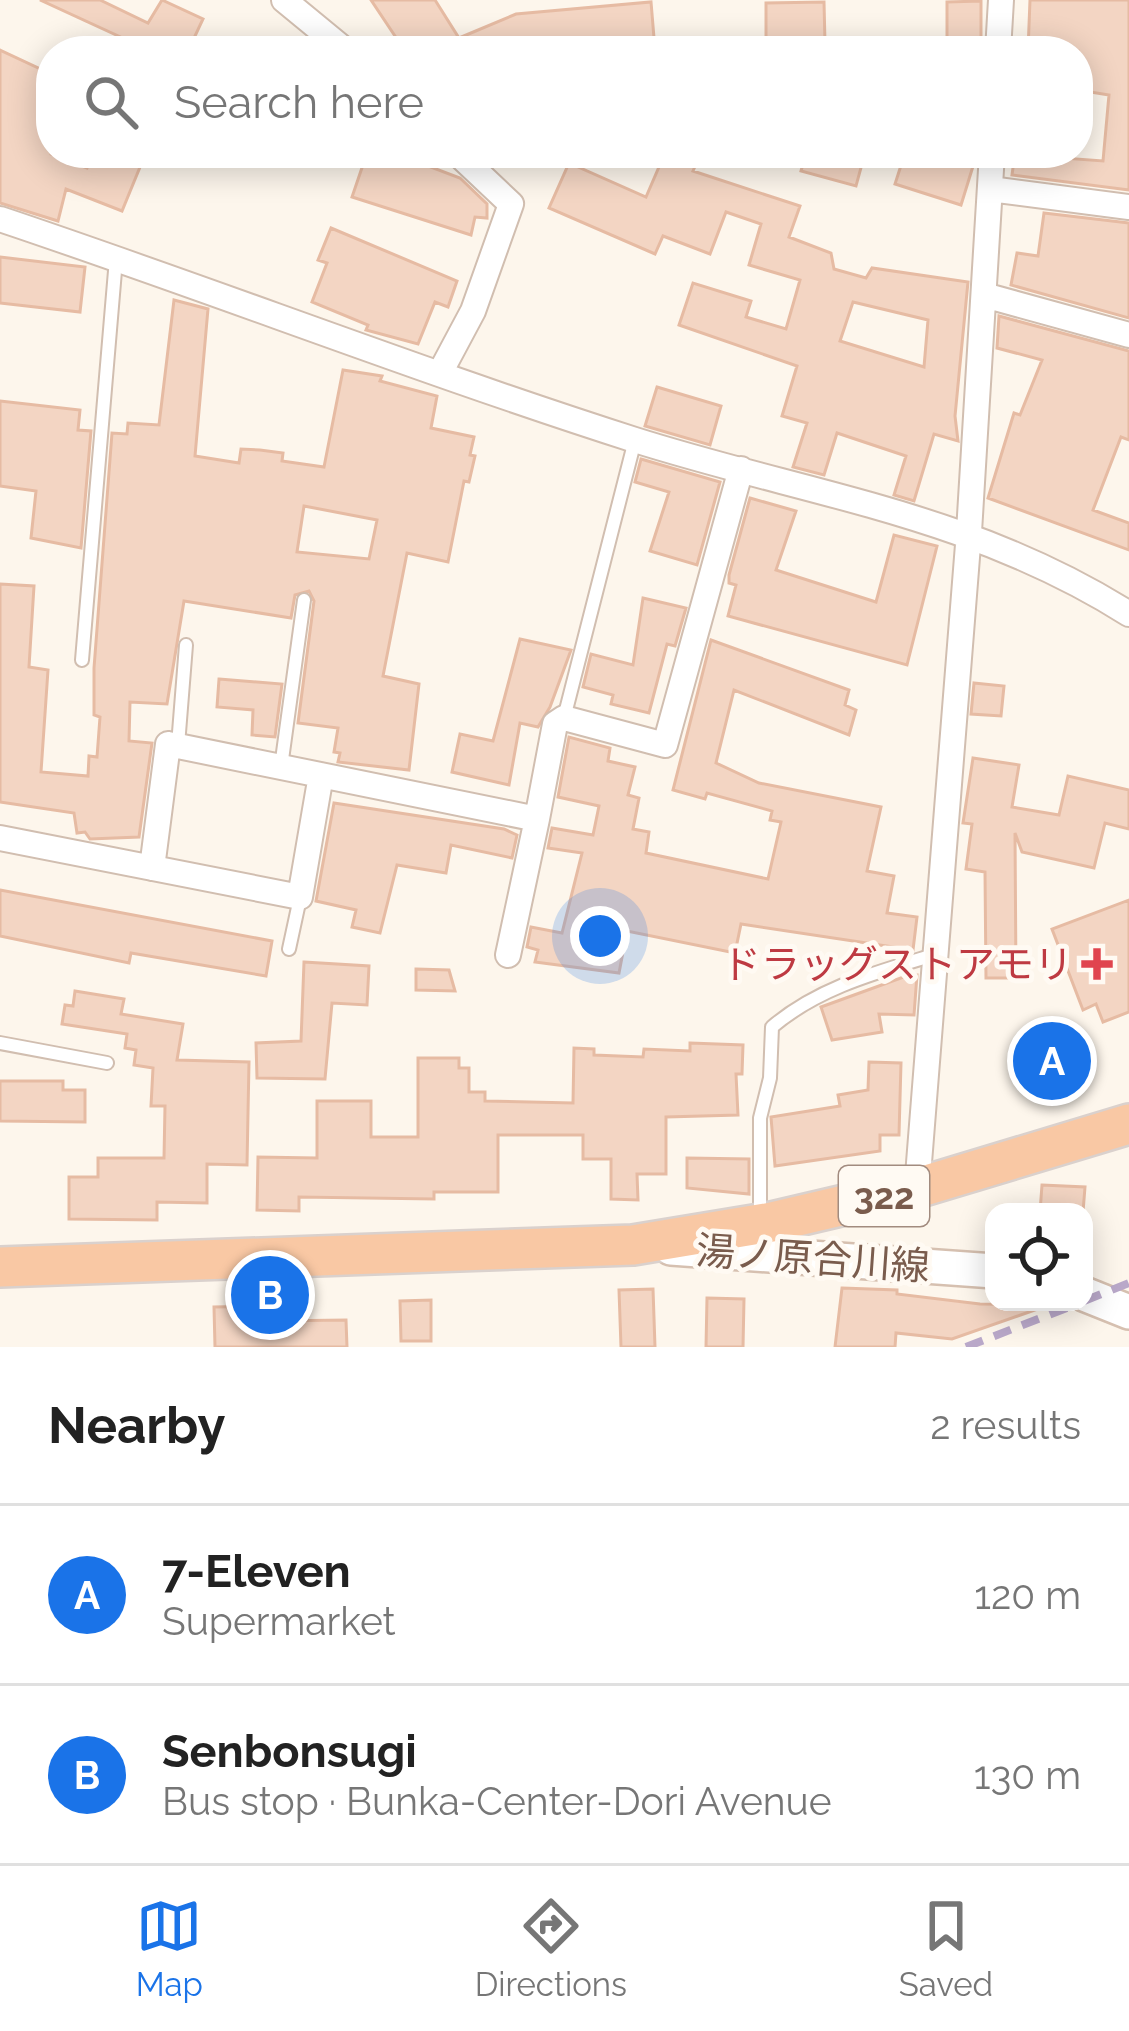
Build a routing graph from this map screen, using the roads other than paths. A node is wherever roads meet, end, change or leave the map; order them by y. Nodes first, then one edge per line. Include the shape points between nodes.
1 (284, 0) edge
2 (1001, 0) edge
3 (328, 36) edge
4 (999, 36) edge
5 (473, 168) edge
6 (991, 168) edge
7 (990, 189) junction
8 (1129, 206) edge
9 (0, 219) edge
10 (116, 258) junction
11 (984, 295) junction
12 (1129, 335) edge
13 (441, 371) junction
14 (635, 440) junction
15 (741, 469) junction
16 (969, 532) junction
17 (304, 599) dead end
18 (1129, 614) edge
19 (186, 645) dead end
20 (82, 660) dead end
21 (565, 718) junction
22 (178, 746) junction
23 (281, 767) junction
24 (321, 775) junction
25 (537, 819) junction
26 (0, 838) edge
27 (152, 868) junction
28 (300, 897) junction
29 (289, 949) dead end
30 (938, 954) junction
31 (508, 955) dead end
32 (0, 1043) edge
33 (107, 1063) dead end
34 (1129, 1124) edge
35 (917, 1188) junction
36 (759, 1224) junction
37 (633, 1245) junction
38 (0, 1268) edge
39 (985, 1270) edge
40 (1093, 1298) edge
41 (1129, 1312) edge

1 - 3 street
2 - 4 street
5 - 13 street via 511,203 473,311
6 - 7 street
7 - 8 street
7 - 11 street
9 - 10 street
10 - 13 street
10 - 20 lane
11 - 12 street
11 - 16 street
13 - 14 street
14 - 15 street
14 - 21 lane
15 - 16 street
15 - 21 street via 665,745
16 - 18 street
16 - 30 street
17 - 23 lane
19 - 22 lane
21 - 25 street via 554,724
22 - 23 street
22 - 27 street via 168,744
23 - 24 street
24 - 25 street
24 - 28 street
25 - 31 street
26 - 27 street
27 - 28 street
28 - 29 lane
30 - 35 street
30 - 36 lane via 859,978 795,1007 772,1027
32 - 33 lane
34 - 35 highway, 322
35 - 36 highway, 322
36 - 37 highway, 322
37 - 38 highway, 322
37 - 39 main road, 湯ノ原合川線
40 - 41 main road

